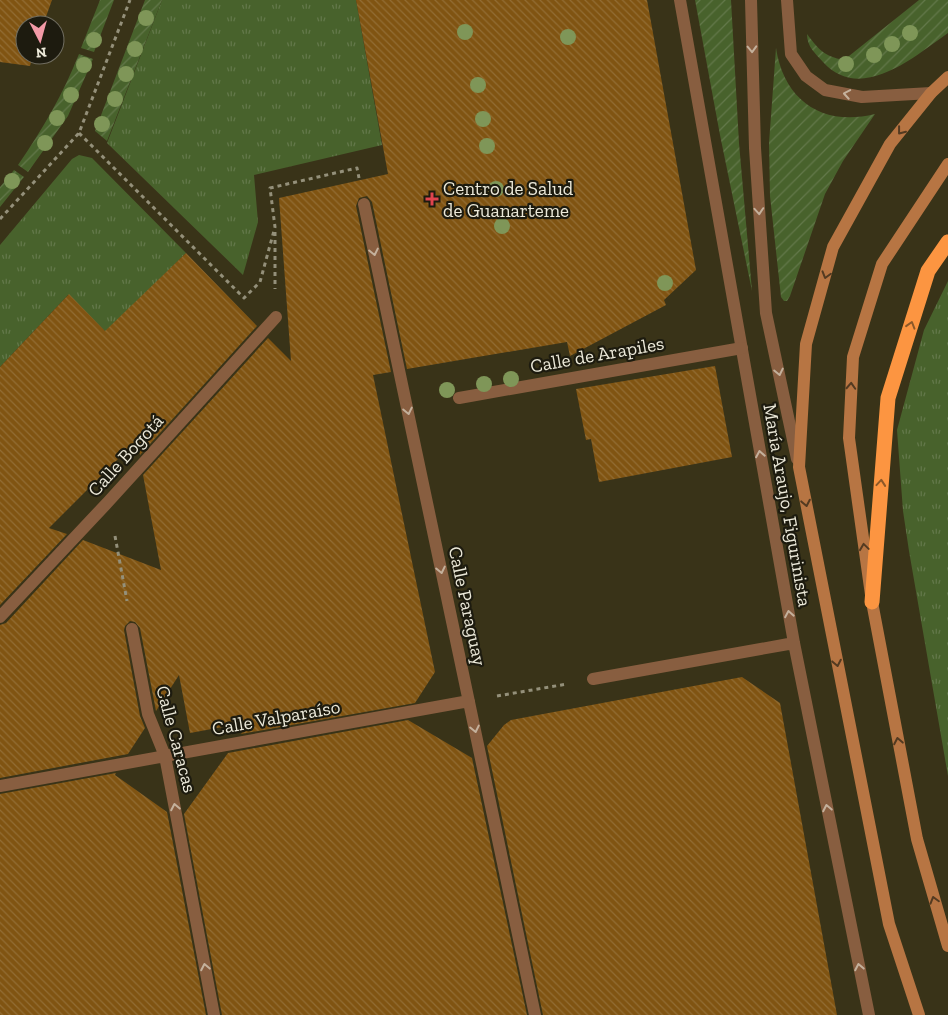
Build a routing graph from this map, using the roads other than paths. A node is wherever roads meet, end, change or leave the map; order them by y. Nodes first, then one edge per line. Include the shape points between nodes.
1 (680, 0) edge
2 (751, 0) edge
3 (787, 0) edge
4 (948, 77) edge
5 (931, 93) junction
6 (948, 164) edge
7 (364, 204) road end
8 (948, 242) edge
9 (276, 317) road end
10 (742, 348) junction
11 (460, 398) dead end
12 (799, 467) junction
13 (872, 602) junction
14 (0, 617) edge
15 (132, 629) road end
16 (794, 643) junction
17 (593, 679) road end
18 (469, 701) junction
19 (165, 756) junction
20 (0, 786) edge
21 (948, 946) edge
22 (214, 1015) edge
23 (535, 1015) edge
24 (869, 1015) edge
25 (919, 1015) edge

1 - 10 street, María Araujo, Figurinista
2 -> 12 street, María Araujo, Figurinista via 755,148 766,313
5 -> 3 street via 862,97 825,90 806,76 791,54
4 - 5 street, María Araujo, Figurinista
5 -> 12 street, María Araujo, Figurinista via 890,144 834,247 806,344
13 -> 6 street via 849,438 853,357 882,264
7 -> 18 street, Calle Paraguay
13 -> 8 highway via 888,398 928,271
9 - 14 street, Calle Bogotá
10 - 11 street, Calle de Arapiles
16 -> 10 street, María Araujo, Figurinista
12 -> 25 street, María Araujo, Figurinista via 889,924
21 -> 13 street via 917,839
15 - 19 street, Calle Caracas via 148,714
16 - 17 street
24 -> 16 street, María Araujo, Figurinista
18 - 19 street, Calle Valparaíso
18 -> 23 street, Calle Paraguay
19 - 20 street, Calle Valparaíso
22 -> 19 street, Calle Caracas

